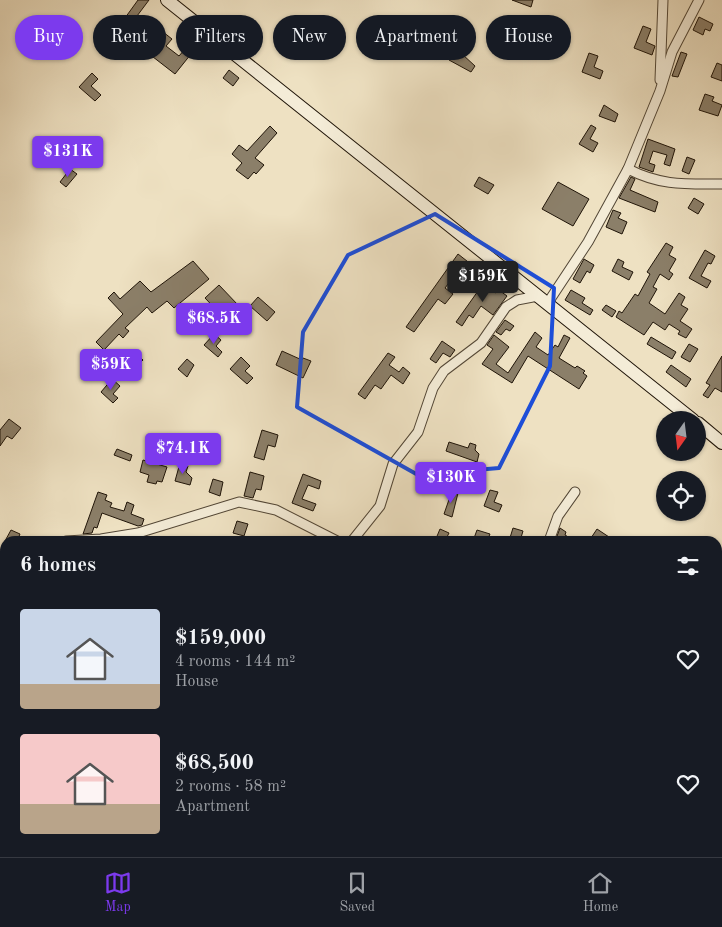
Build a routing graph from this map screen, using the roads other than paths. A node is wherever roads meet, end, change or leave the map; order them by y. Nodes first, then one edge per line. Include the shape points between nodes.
1 (167, 0) edge
2 (663, 0) edge
3 (699, 0) edge
4 (660, 91) junction
5 (628, 169) junction
6 (722, 184) edge
7 (543, 300) junction
8 (682, 411) edge
9 (706, 430) edge
10 (722, 443) edge
11 (575, 492) dead end
12 (117, 536) edge
13 (327, 536) edge
14 (356, 536) edge
15 (551, 536) edge

1 - 7 main road
2 - 4 street
3 - 4 street via 672,52
4 - 5 street
5 - 6 street via 645,178 672,184
5 - 7 street via 588,242
7 - 8 main road
7 - 14 street via 517,300 506,307 481,343 444,371 433,388 418,432 393,464 380,506
9 - 10 main road
11 - 15 street via 558,516
12 - 13 street via 240,502 276,510

